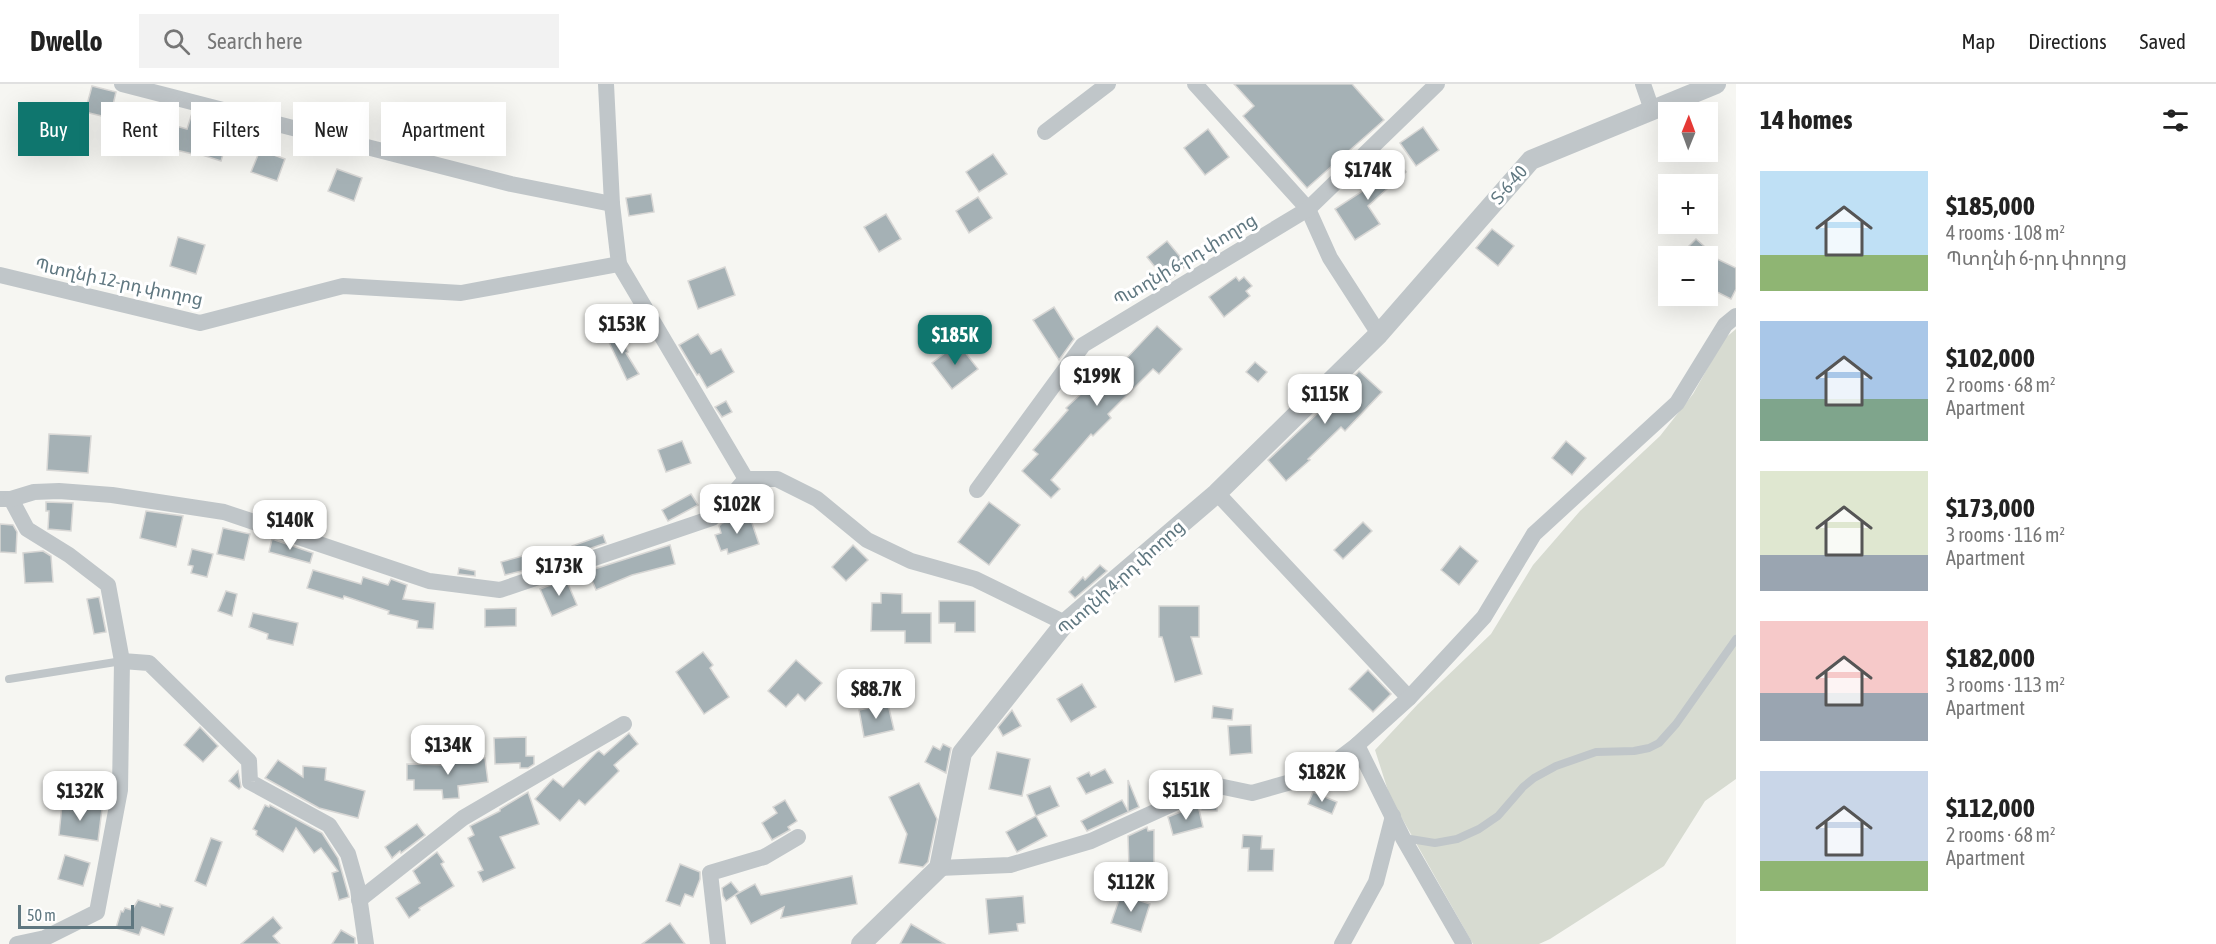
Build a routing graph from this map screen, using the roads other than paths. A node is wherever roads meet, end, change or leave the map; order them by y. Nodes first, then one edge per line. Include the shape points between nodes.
1 (122, 84) edge
2 (606, 84) edge
3 (1108, 84) edge
4 (1195, 84) edge
5 (1437, 84) edge
6 (1643, 84) edge
7 (1716, 84) edge
8 (1652, 110) junction
9 (1045, 132) dead end
10 (612, 204) junction
11 (1308, 209) junction
12 (619, 264) junction
13 (0, 275) edge
14 (1736, 316) edge
15 (1379, 334) junction
16 (746, 478) junction
17 (977, 490) dead end
18 (1217, 493) junction
19 (5, 499) edge
20 (1065, 623) junction
21 (1736, 639) edge
22 (122, 661) junction
23 (9, 679) dead end
24 (1409, 698) junction
25 (624, 724) dead end
26 (1357, 745) junction
27 (1393, 816) junction
28 (798, 837) dead end
29 (1403, 838) junction
30 (939, 868) junction
31 (359, 900) junction
32 (16, 944) edge
33 (366, 944) edge
34 (718, 944) edge
35 (861, 944) edge
36 (1342, 944) edge
37 (1464, 944) edge

1 - 10 street via 511,184
2 - 10 street
3 - 9 street
4 - 11 street
5 - 11 street, Պտղնի 6-րդ փողոց
6 - 8 street
7 - 8 street, Տ-6-40 / Տ-6-40
8 - 15 street, Տ-6-40 / Տ-6-40 via 1531,160
10 - 12 street
11 - 15 street via 1330,258
11 - 17 street, Պտղնի 6-րդ փողոց via 1083,345
12 - 13 street, Պտղնի 12-րդ փողոց via 461,293 343,286 200,323
12 - 16 street
14 - 24 street via 1725,325 1677,403 1534,534 1484,617
15 - 18 street, Պտղնի 4-րդ փողոց / Տ-6-40
16 - 19 street via 712,518 500,590 429,581 224,512 80,493 34,492
16 - 20 street via 777,479 817,499 867,540 911,561 975,579
18 - 20 street, Պտղնի 4-րդ փողոց / Տ-6-40
18 - 24 street
19 - 22 street via 27,529 108,585
20 - 30 street, Պտղնի 4-րդ փողոց / Տ-6-40 via 962,753
21 - 29 lane via 1659,743 1634,751 1596,752 1556,766 1523,787 1498,816 1457,839 1435,843
22 - 23 lane
22 - 31 street via 149,663 249,761 250,782 329,825 348,854
22 - 32 street via 120,790 96,912 45,938
24 - 26 street
25 - 31 street via 463,818
26 - 27 street
26 - 30 street via 1319,774 1252,793 1214,785 1091,841 1010,865
27 - 29 street
27 - 36 street via 1376,882
28 - 34 street via 764,857 710,873
29 - 37 street
30 - 35 street
31 - 33 street

